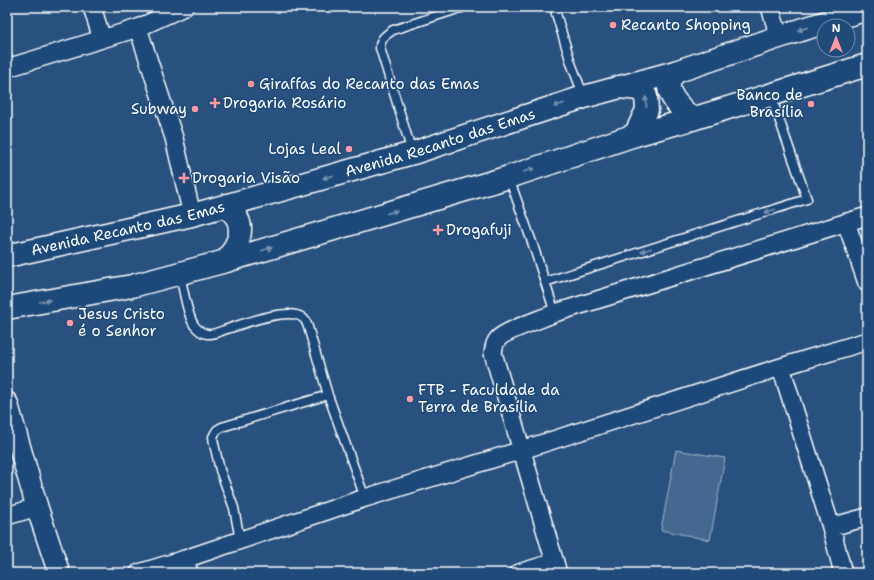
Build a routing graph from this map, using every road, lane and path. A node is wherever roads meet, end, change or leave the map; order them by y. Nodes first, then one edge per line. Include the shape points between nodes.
1 (92, 7) edge
2 (184, 7) edge
3 (464, 7) edge
4 (554, 7) edge
5 (770, 7) edge
6 (867, 9) edge
7 (138, 28) junction
8 (779, 37) junction
9 (102, 39) junction
10 (867, 65) edge
11 (7, 68) edge
12 (675, 72) junction
13 (620, 87) junction
14 (770, 95) junction
15 (584, 97) junction
16 (692, 119) junction
17 (635, 135) junction
18 (412, 153) junction
19 (509, 177) junction
20 (226, 206) junction
21 (192, 215) junction
22 (867, 216) edge
23 (846, 222) junction
24 (7, 256) edge
25 (226, 261) junction
26 (180, 274) junction
27 (545, 282) junction
28 (867, 283) edge
29 (7, 308) edge
30 (555, 313) junction
31 (867, 341) edge
32 (781, 367) junction
33 (328, 395) junction
34 (7, 403) edge
35 (522, 450) junction
36 (365, 498) junction
37 (37, 507) junction
38 (7, 516) edge
39 (867, 517) edge
40 (831, 527) junction
41 (240, 540) junction
42 (187, 566) edge
43 (556, 567) edge
44 (59, 573) edge
45 (139, 573) edge
46 (520, 573) edge
47 (843, 573) edge

1 - 9 street
2 - 7 street
3 - 18 lane via 393,30 382,38 380,43
4 - 15 lane
5 - 8 street
6 -> 8 main road, Avenida Recanto das Emas
7 - 9 street
7 - 21 street via 174,138
8 - 12 main road, Avenida Recanto das Emas
9 - 11 street
10 - 14 main road
12 - 13 main road, Avenida Recanto das Emas
12 - 16 main road via 669,82 670,90 675,101
13 - 15 main road, Avenida Recanto das Emas
17 -> 13 main road via 647,110 646,96 639,89
14 - 16 main road
14 -> 27 lane via 807,199
15 -> 18 main road, Avenida Recanto das Emas
16 - 17 main road
19 -> 17 main road
18 -> 20 main road, Avenida Recanto das Emas
25 -> 19 main road
19 - 27 lane
20 - 21 main road, Avenida Recanto das Emas
20 - 25 main road via 235,214 240,230 238,242
21 - 24 main road, Avenida Recanto das Emas
22 - 23 street
23 - 28 street
23 - 30 street
25 - 26 main road
29 -> 26 main road via 132,286
26 - 33 lane via 188,311 194,325 207,334 281,314 297,314 304,318
27 - 30 lane
30 - 35 street via 508,332 498,338 494,345 493,354
31 - 32 street
32 - 35 street
32 - 40 street
33 - 36 lane
33 - 41 lane via 222,427 215,433 213,437 220,470 234,508
34 - 37 street
35 - 36 street
35 - 43 street
36 - 41 street
37 - 38 street
37 - 44 street
39 - 40 street
40 - 47 street
41 - 42 street
42 - 45 street
43 - 46 street

